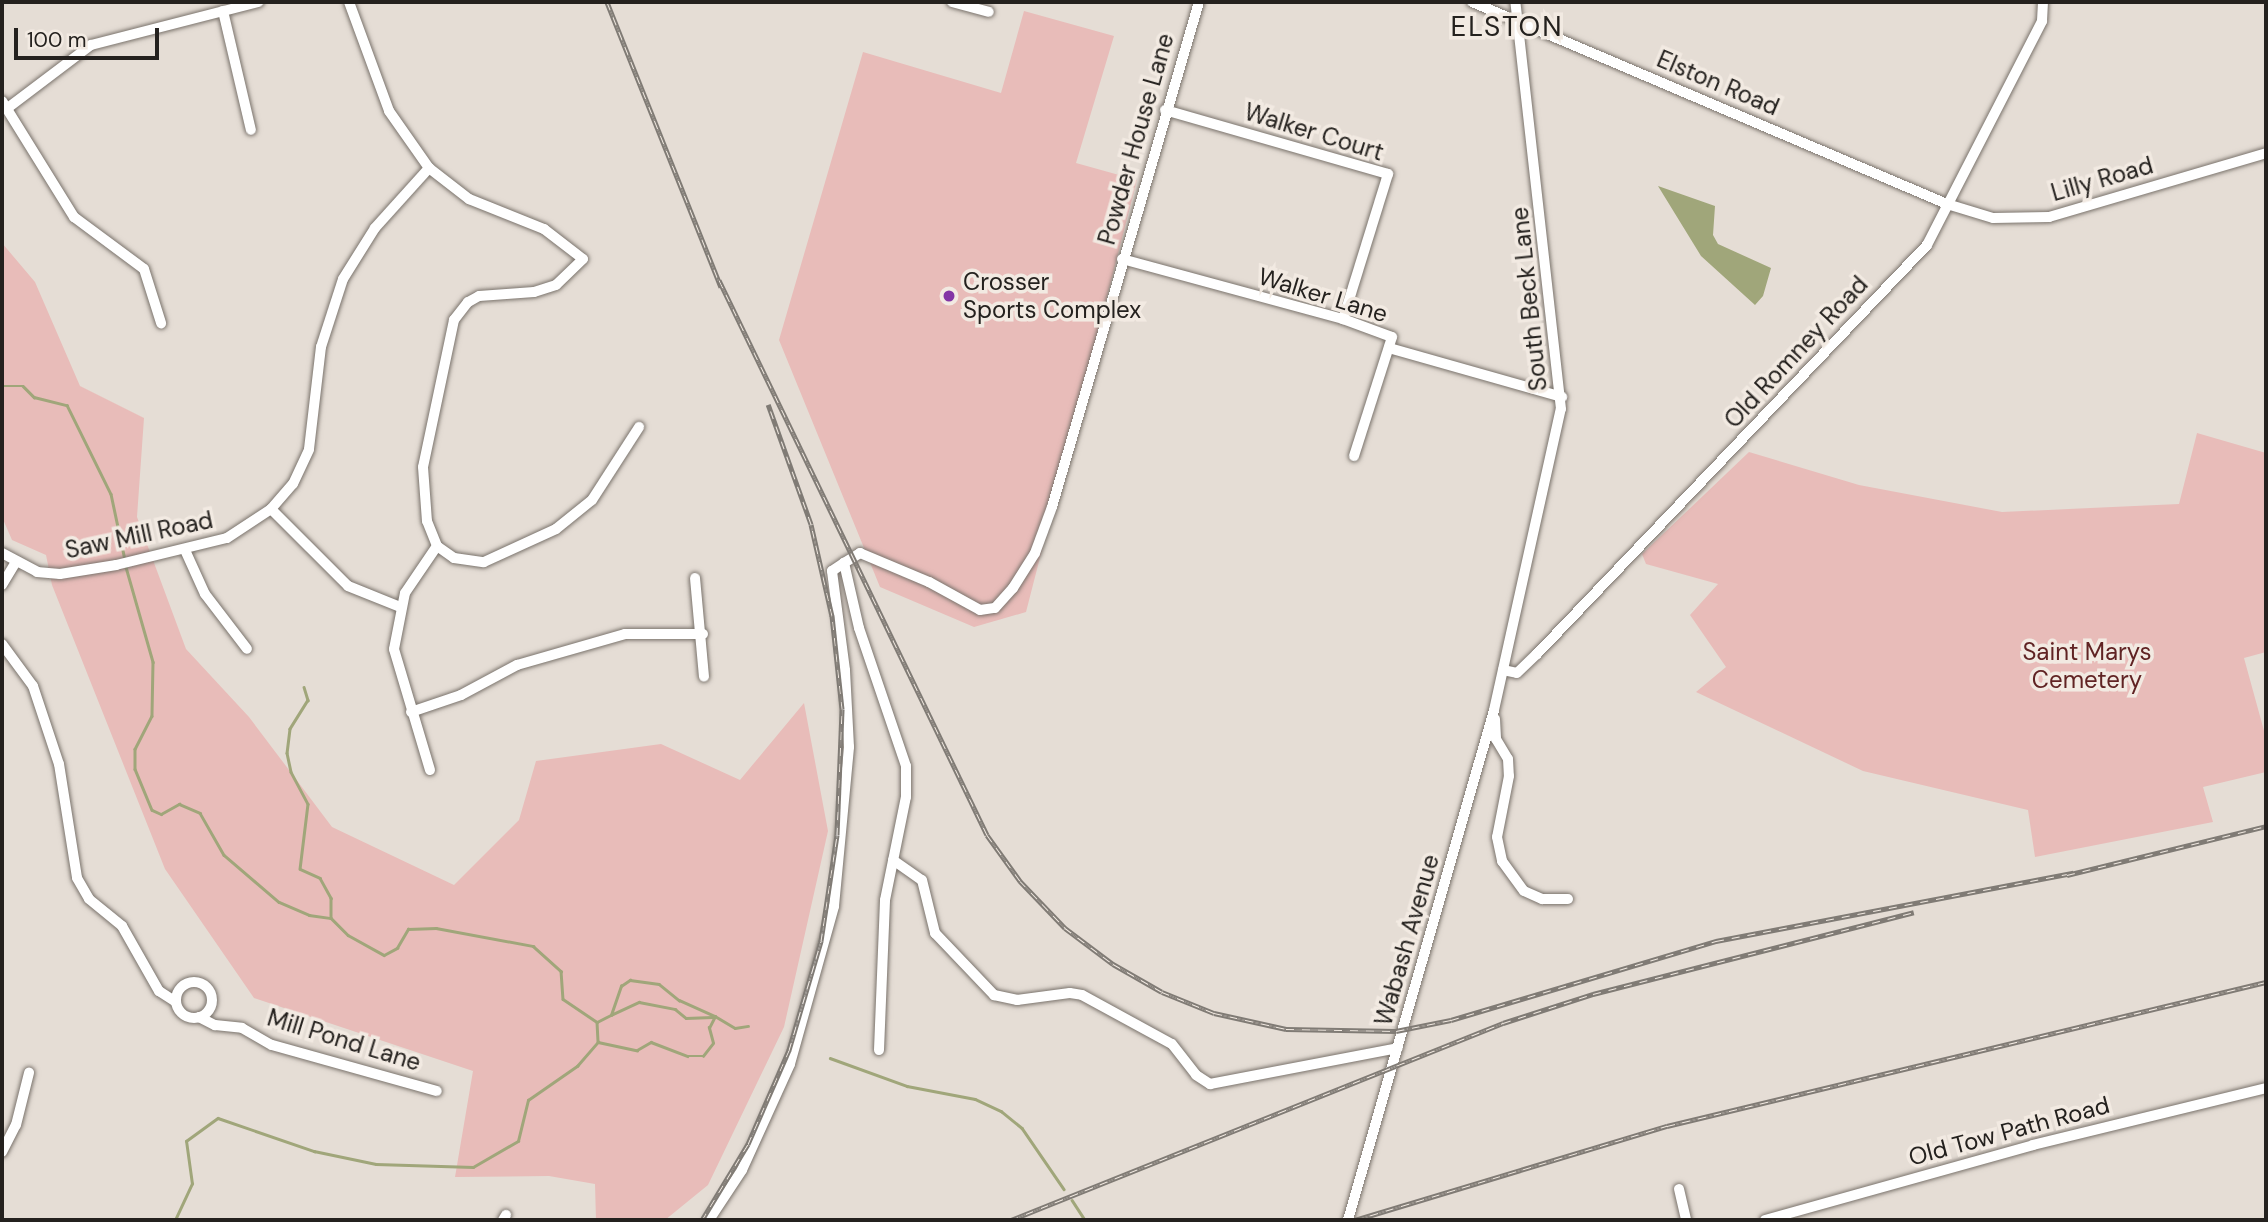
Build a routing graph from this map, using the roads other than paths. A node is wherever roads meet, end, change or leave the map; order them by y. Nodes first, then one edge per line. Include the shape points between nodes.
1 (259, 2) edge
2 (349, 2) edge
3 (952, 2) edge
4 (1199, 2) edge
5 (1472, 2) edge
6 (1515, 2) edge
7 (2043, 2) edge
8 (223, 11) junction
9 (989, 12) dead end
10 (1517, 21) junction
11 (5, 104) edge
12 (1165, 110) junction
13 (251, 130) dead end
14 (2266, 153) edge
15 (429, 168) junction
16 (1947, 204) junction
17 (1122, 259) junction
18 (1343, 319) junction
19 (161, 323) dead end
20 (1389, 348) junction
21 (1562, 397) junction
22 (639, 427) dead end
23 (1354, 456) dead end
24 (271, 509) junction
25 (438, 547) junction
26 (185, 550) junction
27 (2, 553) edge
28 (15, 563) junction
29 (844, 563) junction
30 (695, 578) dead end
31 (2, 585) edge
32 (400, 607) junction
33 (703, 634) junction
34 (2, 644) edge
35 (247, 649) dead end
36 (1503, 670) junction
37 (704, 677) dead end
38 (1494, 710) junction
39 (411, 712) junction
40 (430, 770) dead end
41 (893, 860) junction
42 (1569, 899) dead end
43 (176, 1002) junction
44 (200, 1017) junction
45 (1398, 1048) junction
46 (879, 1051) dead end
47 (29, 1073) dead end
48 (2266, 1088) edge
49 (437, 1091) dead end
50 (2, 1152) edge
51 (1679, 1189) dead end
52 (709, 1220) edge
53 (1348, 1220) edge
54 (1686, 1220) edge
55 (1765, 1220) edge

1 - 8 street
2 - 15 street via 389,111
3 - 9 street
4 - 12 street, Powder House Lane
5 - 10 street, Elston Road
6 - 10 street, South Beck Lane
7 - 16 street, Old Romney Road via 2042,21
8 - 11 street via 91,45
8 - 13 street
10 - 16 street, Elston Road
10 - 21 street, South Beck Lane
11 - 19 street via 36,162 75,217 144,269
12 - 17 street, Powder House Lane
12 - 18 street, Walker Court via 1388,174
14 - 16 street, Lilly Road via 2049,217 1993,218
15 - 24 street, Saw Mill Road via 375,228 343,279 321,347 309,449 293,484
15 - 25 street via 469,200 544,229 583,258 556,285 526,294 480,296 468,302 454,320 423,467 427,521
16 - 36 street, Old Romney Road via 1927,245 1627,561 1517,673
17 - 18 street, Walker Lane
17 - 29 street, Powder House Lane via 1035,553 1003,601 988,611 860,553
18 - 20 street, Walker Lane via 1392,337
20 - 21 street
20 - 23 street, Walker Lane
21 - 36 street, South Beck Lane
22 - 25 street via 592,500 556,529 484,562 454,558
24 - 26 street, Saw Mill Road via 234,536
24 - 32 street via 348,586
25 - 32 street via 409,584
26 - 28 street, Saw Mill Road via 60,573 37,572
26 - 35 street via 205,594
27 - 28 street, Saw Mill Road
28 - 31 street
29 - 41 street via 859,628 906,766 906,797
29 - 52 street via 832,571 849,747 834,906 790,1064 741,1170
30 - 33 street
32 - 39 street via 394,649
33 - 37 street
33 - 39 street via 625,634 517,665 461,695
34 - 43 street, Mill Pond Lane via 33,686 59,764 76,878 89,899 122,926 159,991
36 - 38 street, Wabash Avenue
38 - 42 street via 1496,739 1508,759 1509,776 1497,837 1502,861 1524,891 1542,899
38 - 45 street, Wabash Avenue
39 - 40 street
41 - 45 street via 922,880 935,933 994,995 1017,1000 1048,994 1082,995 1172,1044 1196,1075 1210,1084
41 - 46 street via 883,919
43 - 44 street, Mill Pond Lane via 184,1015
43 - 44 street via 181,986 203,984 212,999
44 - 49 street, Mill Pond Lane via 215,1025 242,1028 272,1045
45 - 53 street, Wabash Avenue
47 - 50 street via 16,1125
48 - 55 street, Old Tow Path Road via 2034,1144
51 - 54 street

